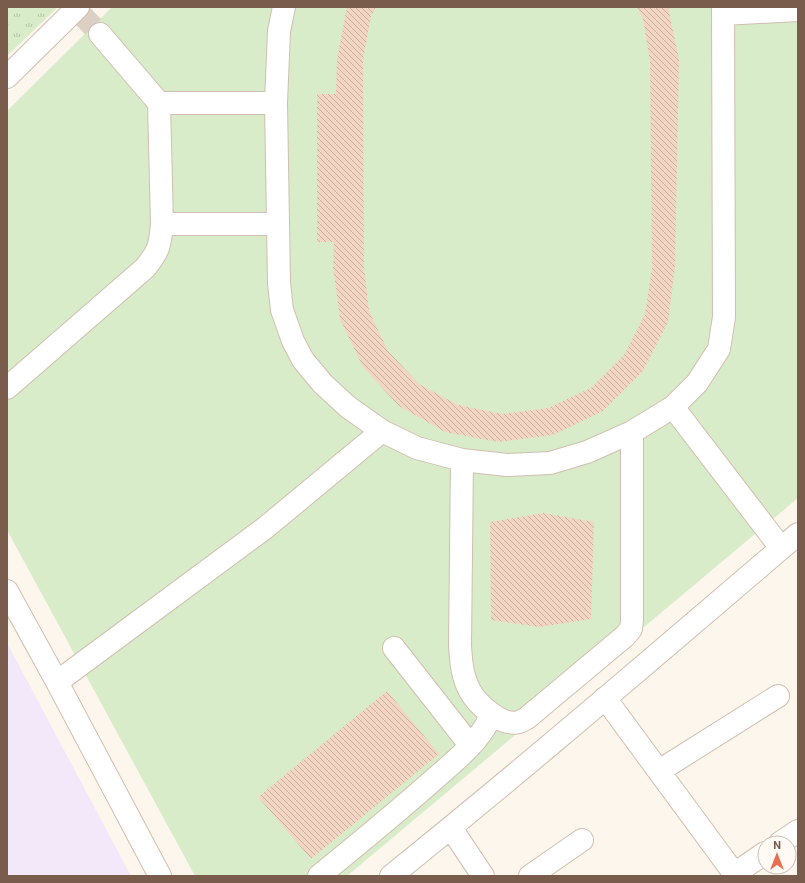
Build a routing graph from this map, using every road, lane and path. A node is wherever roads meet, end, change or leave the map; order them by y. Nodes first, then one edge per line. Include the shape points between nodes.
1 (284, 7) edge
2 (77, 9) edge
3 (798, 10) edge
4 (723, 11) edge
5 (100, 34) tunnel mouth
6 (7, 77) edge
7 (159, 103) junction
8 (276, 103) junction
9 (162, 224) junction
10 (278, 224) junction
11 (7, 388) edge
12 (673, 407) junction
13 (382, 431) junction
14 (632, 432) junction
15 (462, 460) junction
16 (798, 534) edge
17 (781, 548) junction
18 (7, 591) edge
19 (394, 648) dead end
20 (57, 682) junction
21 (778, 696) dead end
22 (605, 698) junction
23 (490, 713) junction
24 (470, 745) junction
25 (659, 771) junction
26 (450, 828) junction
27 (582, 840) dead end
28 (757, 859) edge
29 (735, 875) edge
30 (160, 876) edge
31 (319, 876) edge
32 (391, 876) edge
33 (483, 876) edge
34 (530, 876) edge

1 - 8 street via 279,31
2 - 6 street
3 - 4 street
4 - 12 street via 724,317 719,349 697,383
5 - 7 street
7 - 8 street
7 - 9 street
8 - 10 street
9 - 10 street
9 - 11 street via 161,243 155,257 145,268
10 - 13 street via 282,310 293,341 303,360 323,384 348,407
12 - 14 street
12 - 17 street
13 - 15 street via 417,448
13 - 20 street via 265,528
14 - 15 street via 587,452 550,462 508,465
14 - 23 street via 631,629 626,636 527,718 510,723
15 - 23 street via 462,668 470,691
16 - 17 street
17 - 22 street
18 - 20 street
19 - 24 street
20 - 30 street
21 - 25 street
22 - 25 street
22 - 26 street
23 - 24 street via 485,727
24 - 31 street via 398,811
25 - 29 street
26 - 32 street
26 - 33 street
27 - 34 street
28 - 29 street

